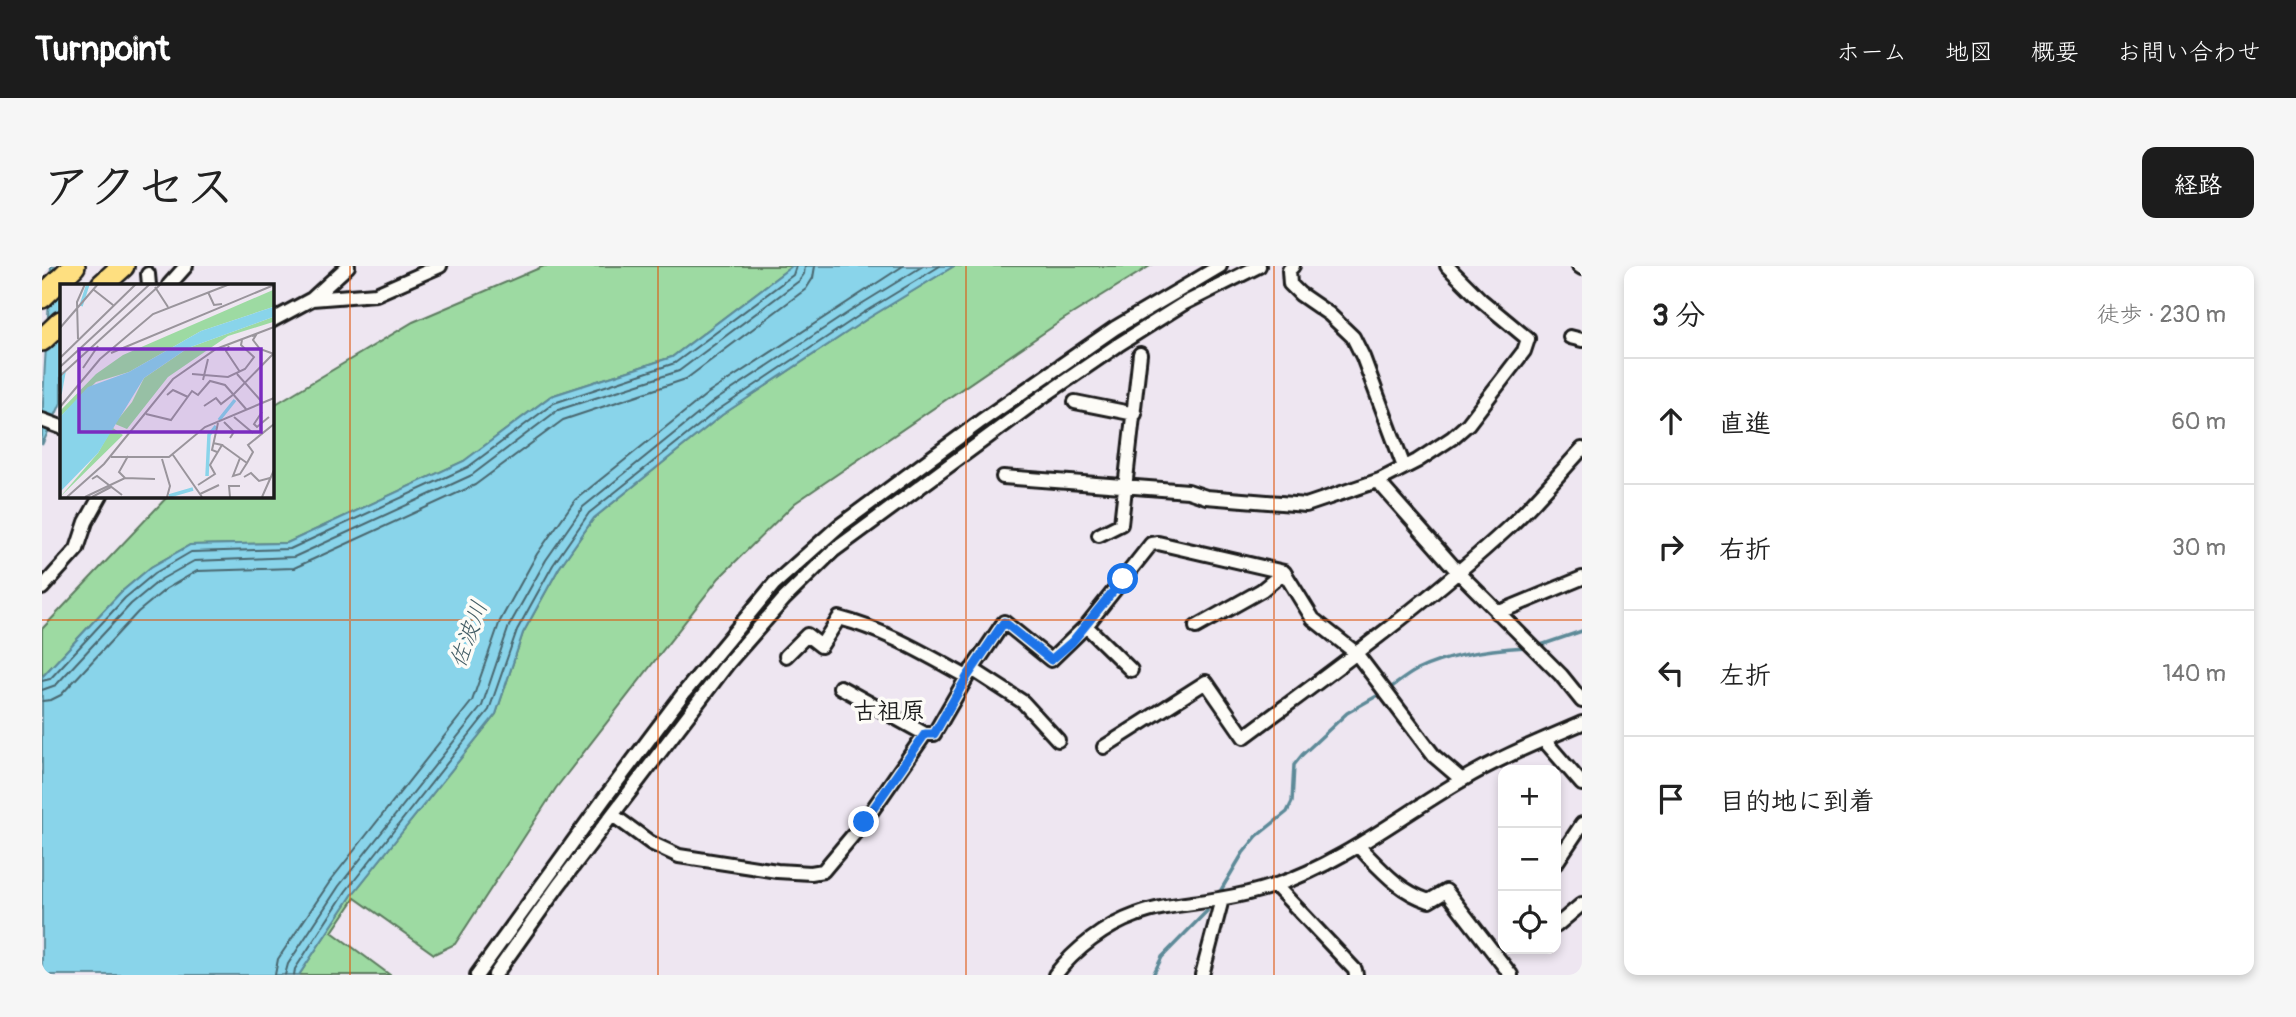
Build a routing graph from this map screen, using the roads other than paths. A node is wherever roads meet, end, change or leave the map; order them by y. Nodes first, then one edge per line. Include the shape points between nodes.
1 (74, 266) edge
2 (123, 266) edge
3 (186, 266) edge
4 (348, 266) edge
5 (440, 266) edge
6 (1220, 266) edge
7 (1259, 266) edge
8 (1293, 266) edge
9 (1447, 266) edge
10 (103, 284) edge
11 (170, 284) edge
12 (42, 297) edge
13 (312, 299) junction
14 (273, 320) edge
15 (60, 323) edge
16 (42, 340) edge
17 (1140, 354) dead end
18 (1075, 402) dead end
19 (1135, 414) junction
20 (42, 420) edge
21 (60, 427) edge
22 (1582, 449) edge
23 (1404, 467) junction
24 (1003, 477) dead end
25 (1380, 480) junction
26 (1126, 486) junction
27 (100, 497) edge
28 (1099, 535) dead end
29 (1284, 572) junction
30 (1458, 572) junction
31 (1582, 578) edge
32 (42, 587) edge
33 (1497, 613) junction
34 (1086, 625) junction
35 (1196, 627) dead end
36 (1356, 653) junction
37 (786, 656) dead end
38 (1130, 670) dead end
39 (970, 673) junction
40 (839, 687) dead end
41 (1582, 701) edge
42 (1582, 723) edge
43 (925, 734) junction
44 (1058, 740) dead end
45 (1544, 740) junction
46 (1104, 747) dead end
47 (1462, 780) junction
48 (1582, 784) edge
49 (614, 816) junction
50 (1582, 824) edge
51 (1358, 846) junction
52 (1561, 856) edge
53 (1275, 885) junction
54 (1223, 899) junction
55 (1582, 904) edge
56 (1561, 922) edge
57 (477, 975) edge
58 (495, 975) edge
59 (1055, 975) edge
60 (1202, 975) edge
61 (1356, 975) edge
62 (1511, 975) edge

1 - 12 highway
2 - 10 highway
3 - 11 street
4 - 13 street
5 - 13 street via 376,295
6 - 57 street via 1115,328 981,421 839,526 774,584 683,694
7 - 49 street via 1183,304 1118,345 834,551 728,663
8 - 23 street via 1290,284 1353,337
9 - 23 street via 1528,339 1524,351 1468,424
13 - 14 street
15 - 16 highway
17 - 19 street
18 - 19 street
19 - 26 street
20 - 21 street
22 - 30 street via 1511,526
23 - 25 street
24 - 26 street
25 - 26 street via 1306,505
25 - 30 street
26 - 28 street via 1121,524
27 - 32 street via 77,549
29 - 34 street via 1151,544
29 - 35 street via 1262,590
29 - 36 street via 1313,619
30 - 33 street
30 - 36 street
31 - 33 street
33 - 41 street
34 - 38 street
34 - 39 street via 1051,660 1004,622
36 - 46 street via 1244,737 1206,682
36 - 47 street via 1434,756
37 - 39 street via 807,635 821,646 839,618 866,625
39 - 43 street via 934,734
39 - 44 street via 1023,702
40 - 43 street
42 - 45 street
43 - 49 street via 864,822 823,871 777,871 679,856 651,844
45 - 47 street
45 - 48 street
47 - 51 street
49 - 58 street
50 - 52 street
51 - 53 street via 1317,870
51 - 62 street via 1410,895 1429,901 1446,891
53 - 54 street
53 - 61 street
54 - 59 street via 1135,915 1089,941
54 - 60 street
55 - 56 street

